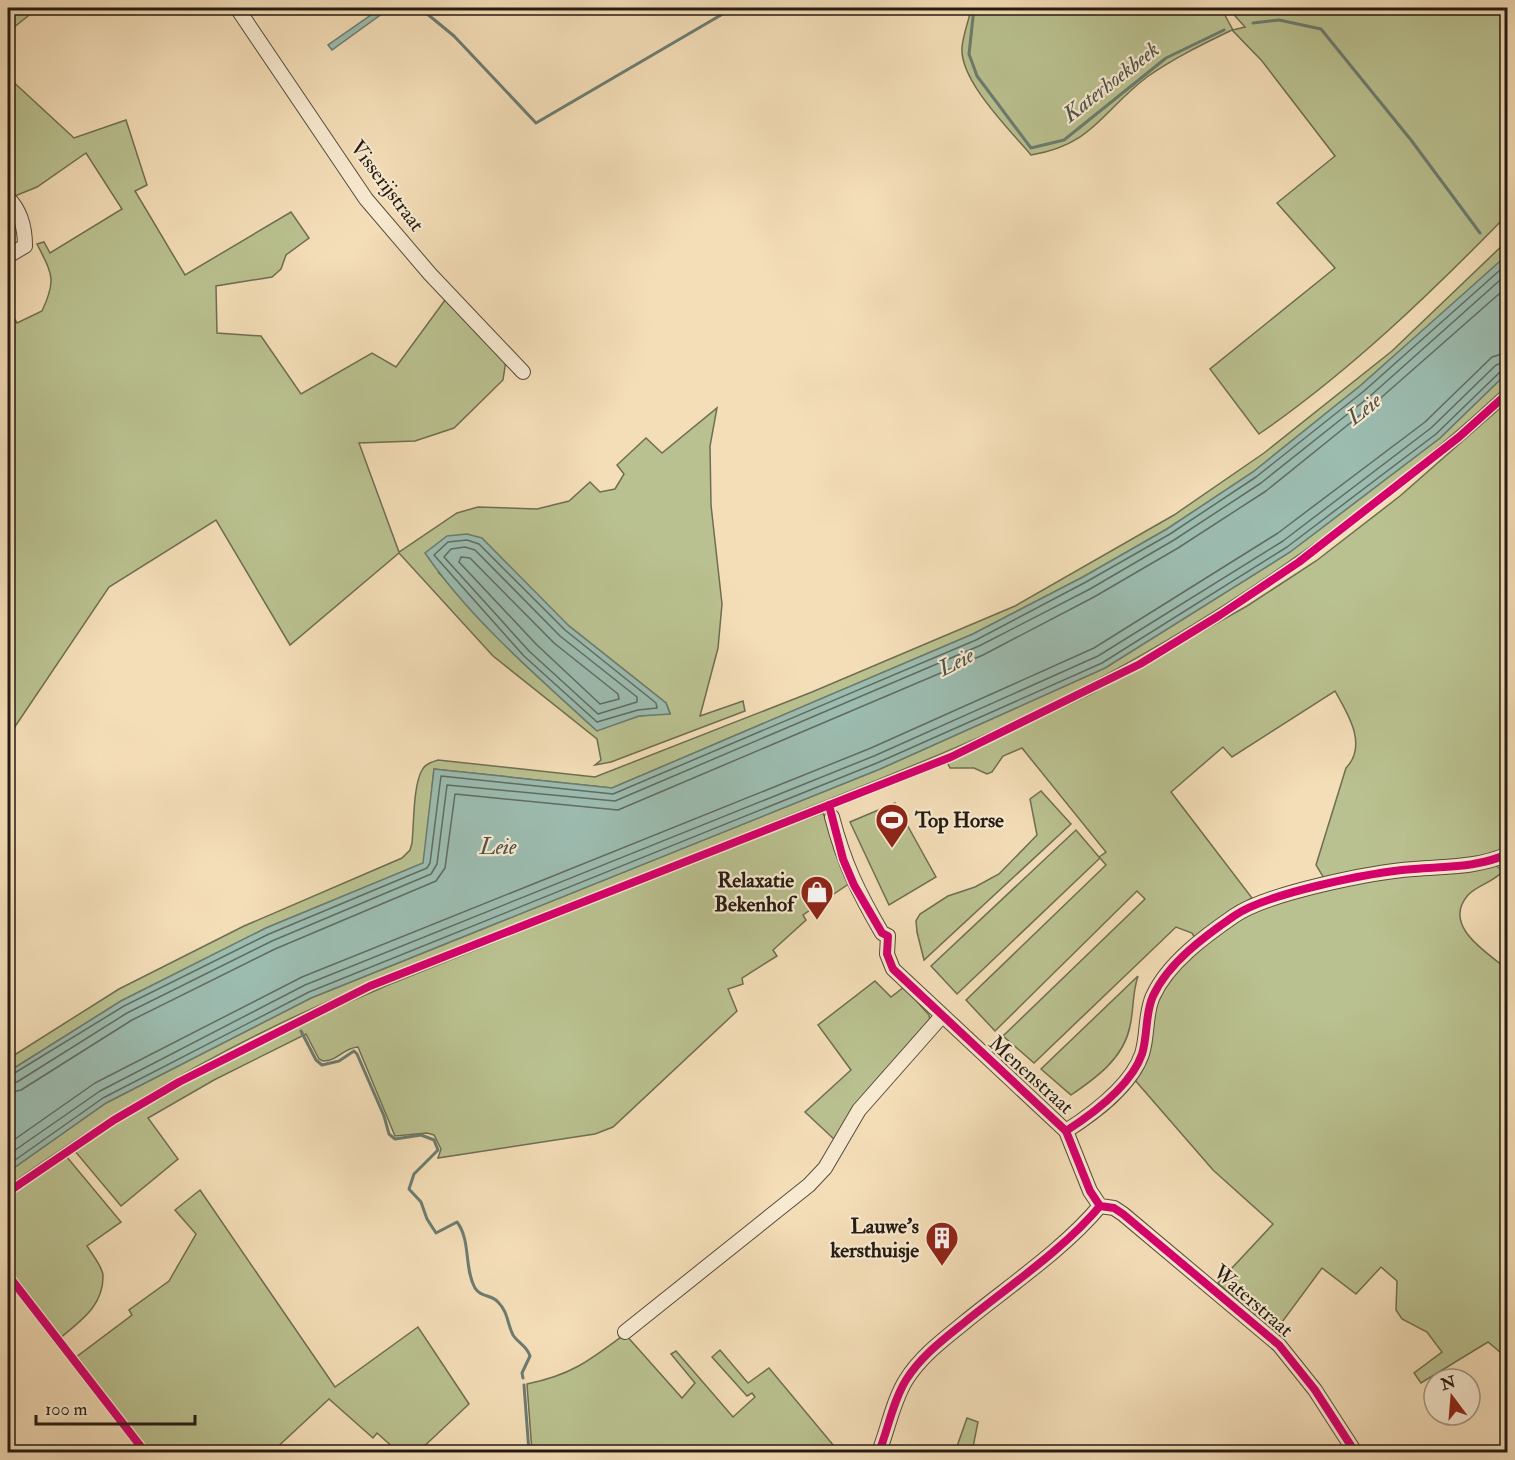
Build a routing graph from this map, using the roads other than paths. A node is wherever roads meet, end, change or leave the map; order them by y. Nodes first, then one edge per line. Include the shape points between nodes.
1 (237, 8) edge
2 (8, 198) edge
3 (8, 256) edge
4 (524, 372) dead end
5 (832, 817) dead end
6 (1508, 854) edge
7 (941, 1017) junction
8 (1066, 1131) junction
9 (1100, 1206) junction
10 (625, 1332) dead end
11 (879, 1452) edge
12 (1355, 1452) edge

1 - 4 street, Visserijstraat via 366,199 430,274
2 - 3 street via 16,207 25,235 25,246
5 - 7 street, Menenstraat via 854,885 882,933 888,936 889,962
6 - 8 street, Menenstraat via 1471,866 1395,871 1322,886 1236,914 1165,975 1152,998 1142,1054 1133,1070 1087,1118
7 - 8 street, Menenstraat
7 - 10 street via 859,1110 820,1175
8 - 9 street
9 - 11 street via 918,1364 905,1381
9 - 12 street, Waterstraat via 1123,1214 1279,1345 1309,1382

